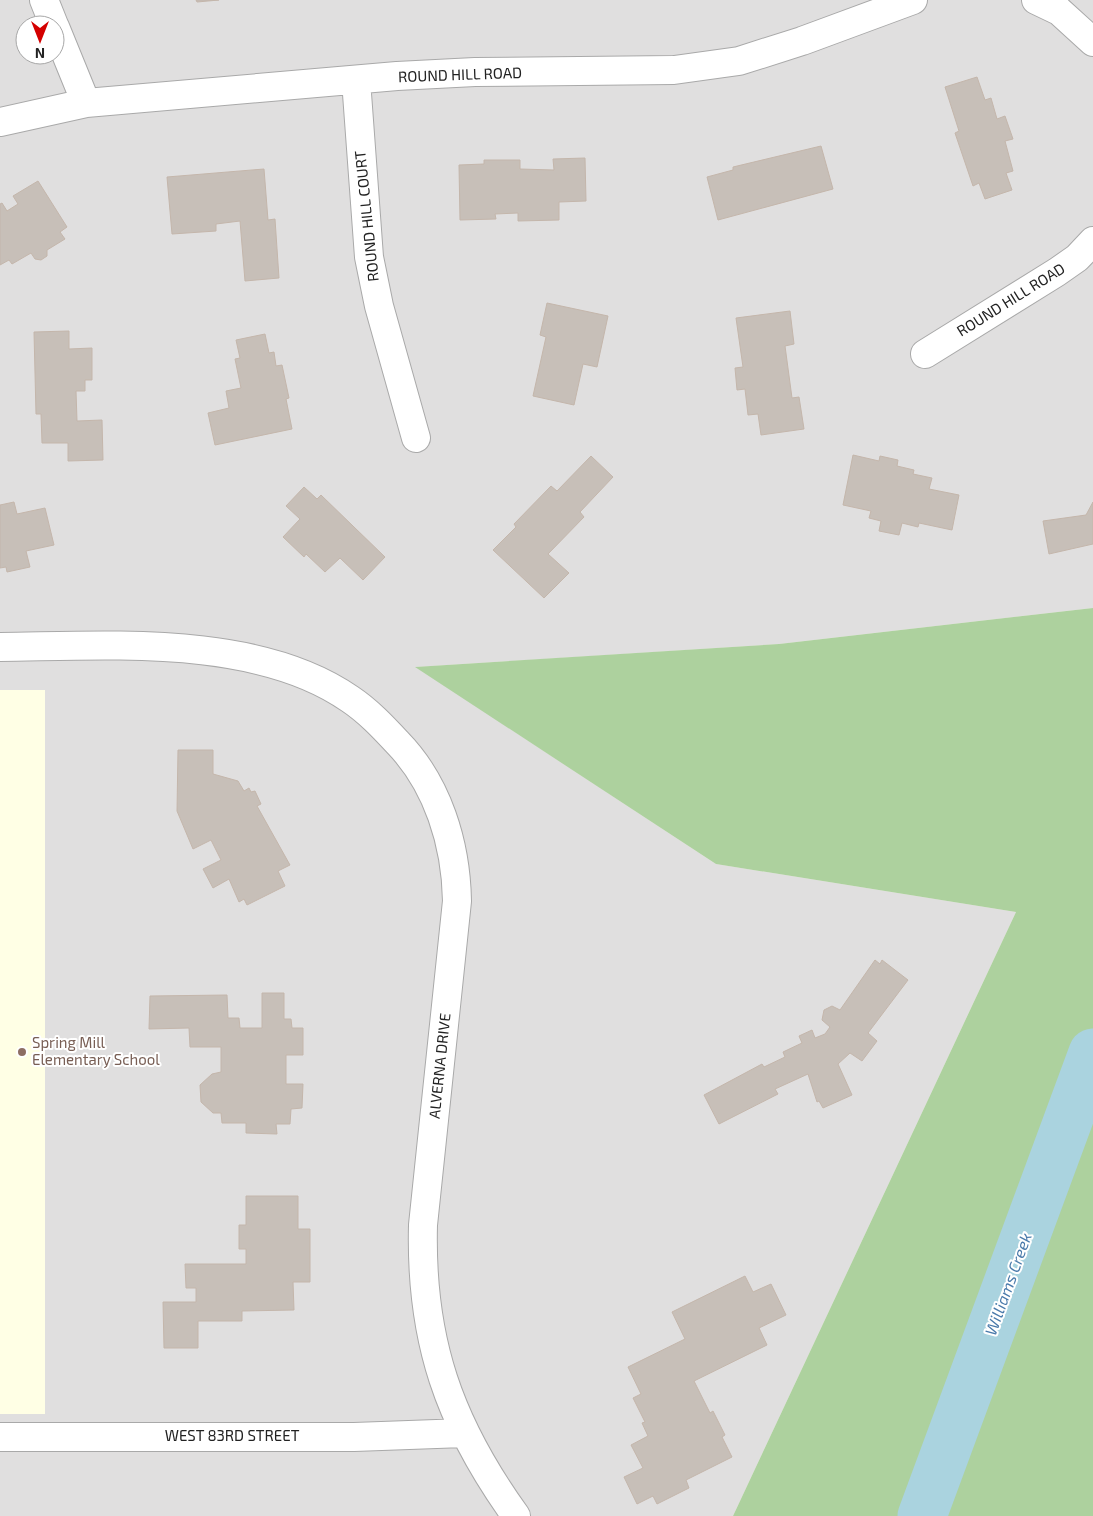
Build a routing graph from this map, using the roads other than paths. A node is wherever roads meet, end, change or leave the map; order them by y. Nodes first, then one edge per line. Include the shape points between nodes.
1 (44, 0) edge
2 (912, 0) edge
3 (1036, 0) edge
4 (50, 15) edge
5 (1093, 42) edge
6 (65, 51) edge
7 (356, 80) junction
8 (86, 104) junction
9 (0, 122) edge
10 (1093, 241) edge
11 (926, 354) dead end
12 (416, 438) dead end
13 (0, 648) edge
14 (464, 1433) junction
15 (0, 1437) edge
16 (516, 1516) edge

1 - 4 street
2 - 7 street, ROUND HILL ROAD via 802,41 739,61 713,65 674,70 475,72
3 - 5 street via 1059,11
6 - 8 street
7 - 8 street, ROUND HILL ROAD
7 - 12 street, ROUND HILL COURT via 369,257 379,306
8 - 9 street, ROUND HILL ROAD
10 - 11 street, ROUND HILL ROAD via 1057,272
13 - 14 street, ALVERNA DRIVE via 177,648 234,656 289,669 350,698 405,749 431,792 452,851 457,914 424,1210 423,1255 426,1303 435,1350
14 - 15 street, WEST 83RD STREET via 354,1437
14 - 16 street, ALVERNA DRIVE via 483,1470

